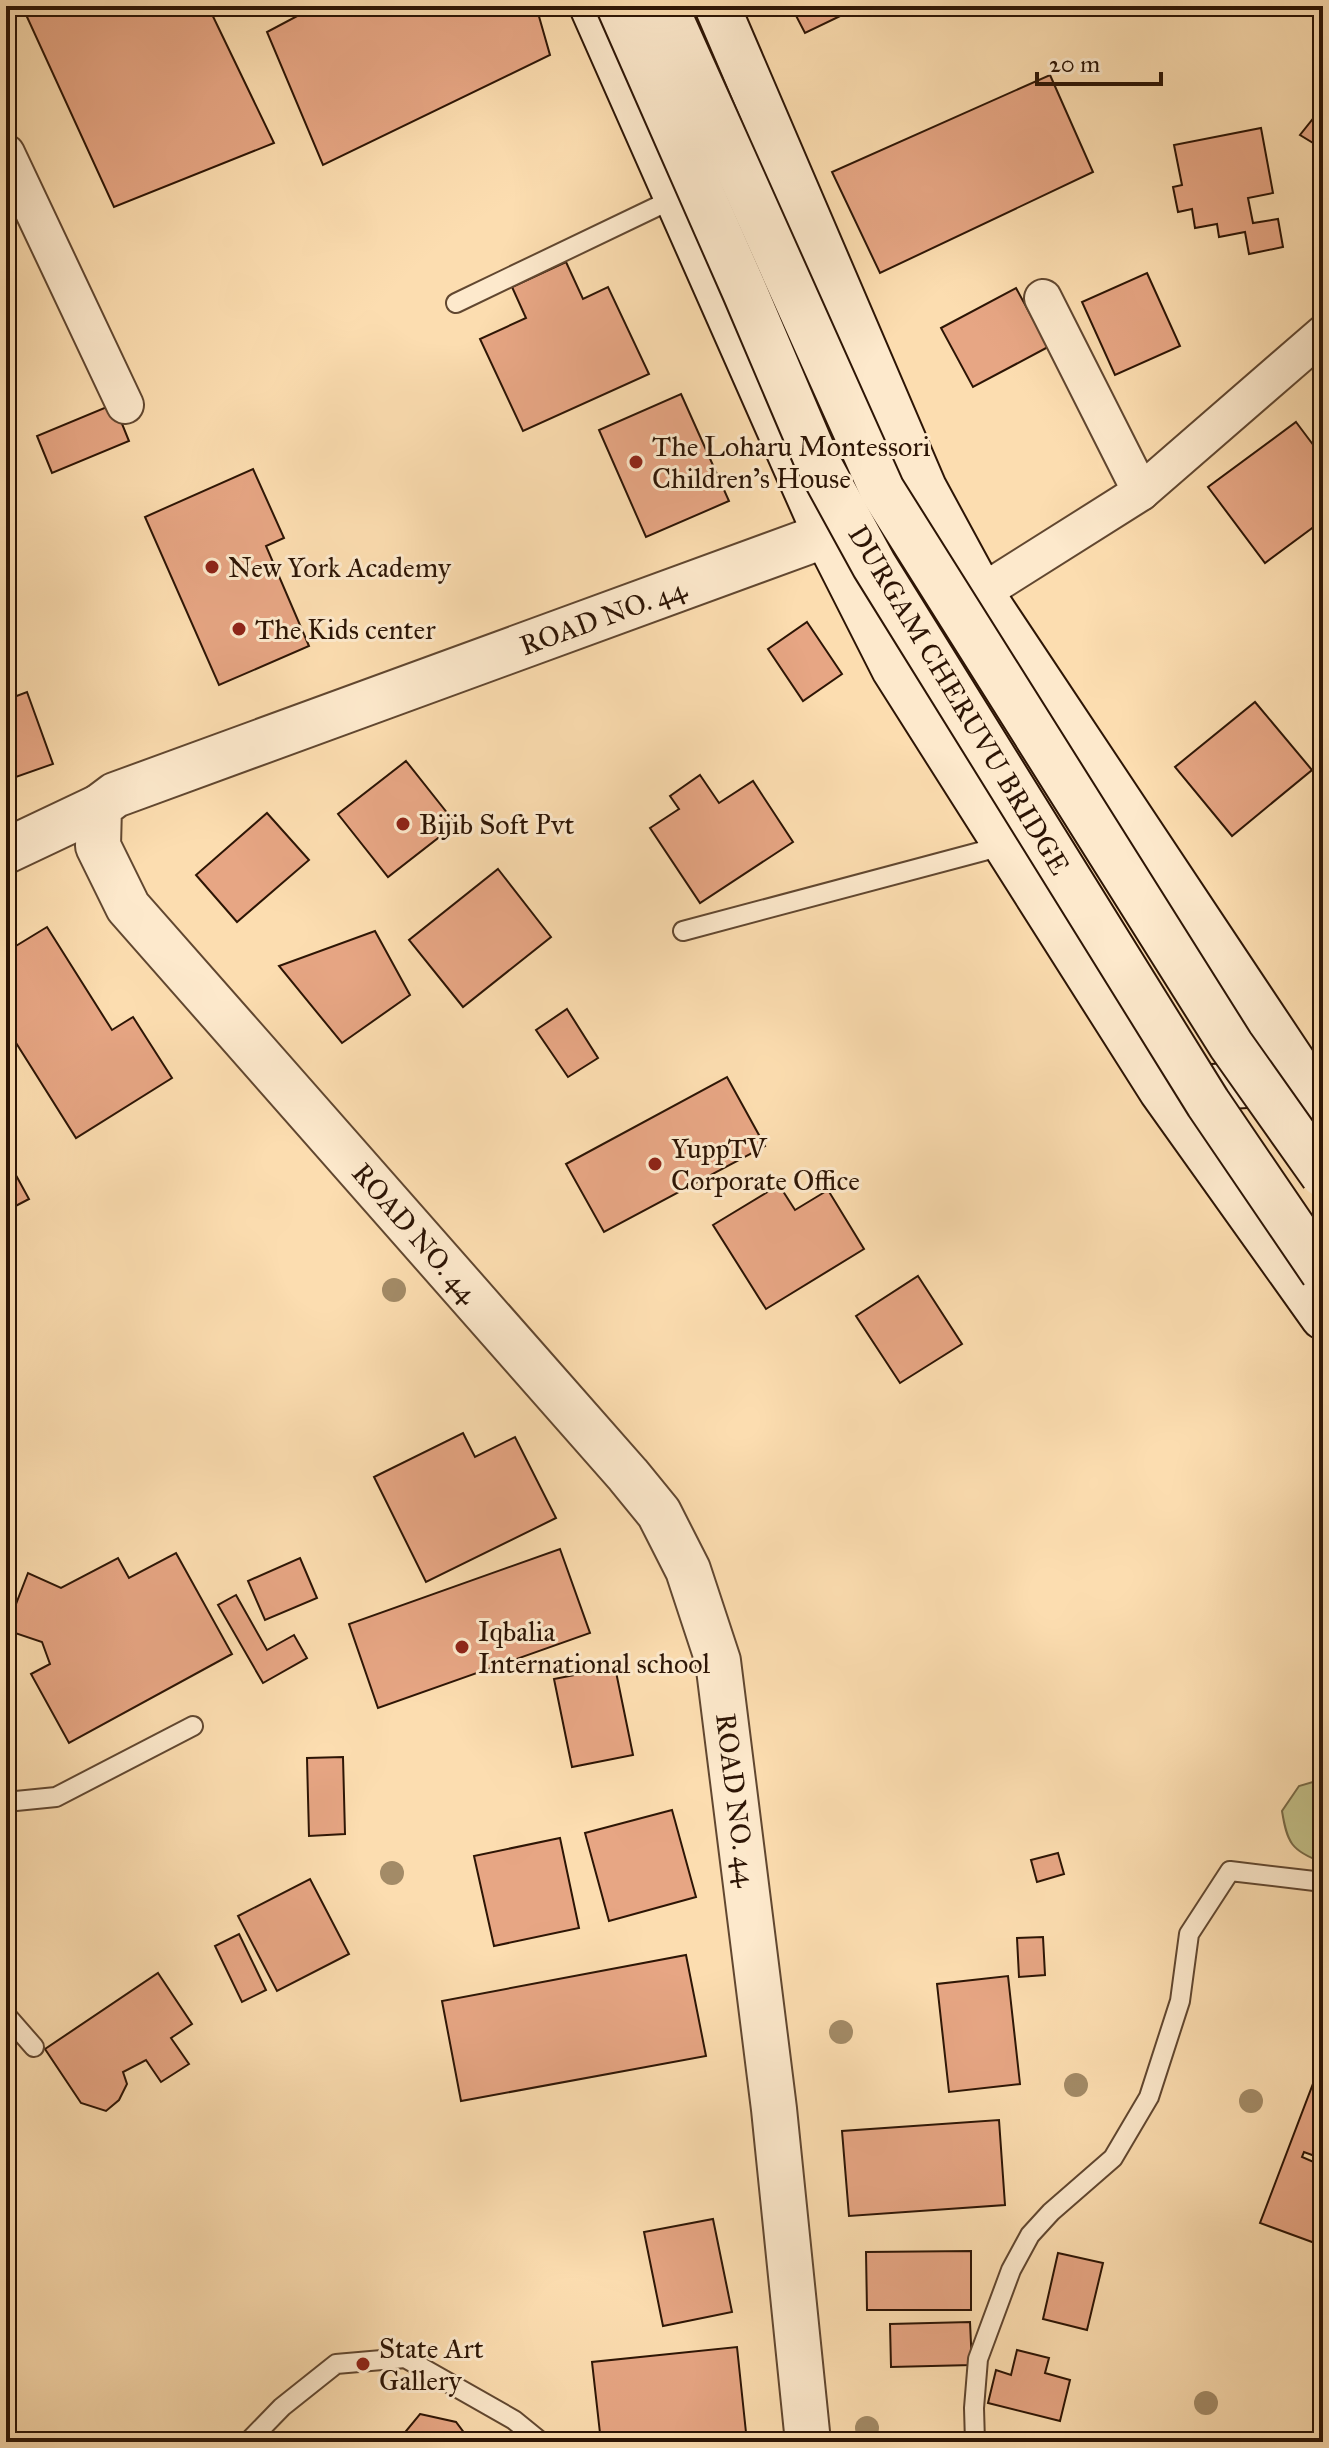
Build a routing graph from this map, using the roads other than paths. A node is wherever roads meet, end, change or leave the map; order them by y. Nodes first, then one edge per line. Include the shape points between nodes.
1 (592, 6) edge
2 (619, 6) edge
3 (665, 6) edge
4 (717, 6) edge
5 (6, 153) edge
6 (677, 197) junction
7 (1043, 298) dead end
8 (456, 303) dead end
9 (1323, 334) edge
10 (125, 405) dead end
11 (1141, 492) junction
12 (826, 535) junction
13 (981, 593) junction
14 (99, 807) junction
15 (1006, 845) junction
16 (6, 851) edge
17 (683, 931) dead end
18 (1161, 1090) junction
19 (1317, 1091) edge
20 (1323, 1175) edge
21 (1323, 1272) edge
22 (1323, 1317) edge
23 (193, 1726) dead end
24 (6, 1802) edge
25 (1323, 1882) edge
26 (6, 2015) edge
27 (34, 2047) dead end
28 (248, 2442) edge
29 (541, 2442) edge
30 (808, 2442) edge
31 (975, 2442) edge

1 - 6 main road
2 - 21 main road, DURGAM CHERUVU BRIDGE, bridge via 817,461 874,565 1208,1103
3 - 20 main road, DURGAM CHERUVU BRIDGE, bridge via 882,490 1231,1045
4 - 13 main road via 924,488
5 - 10 street
6 - 8 lane
6 - 12 main road
7 - 11 street
9 - 11 street
11 - 13 street
12 - 14 main road, ROAD NO. 44 via 115,795
12 - 15 main road via 894,669
13 - 19 main road
14 - 16 main road
14 - 30 main road, ROAD NO. 44 via 98,846 128,907 628,1475 659,1513 688,1570 718,1661 774,2109
15 - 17 lane
15 - 18 main road
18 - 19 main road
18 - 22 main road
23 - 24 lane via 56,1797
25 - 31 lane via 1230,1871 1189,1934 1180,2001 1149,2097 1113,2158 1030,2235 1011,2270 978,2359
26 - 27 lane
28 - 29 lane via 336,2364 405,2358 514,2420

